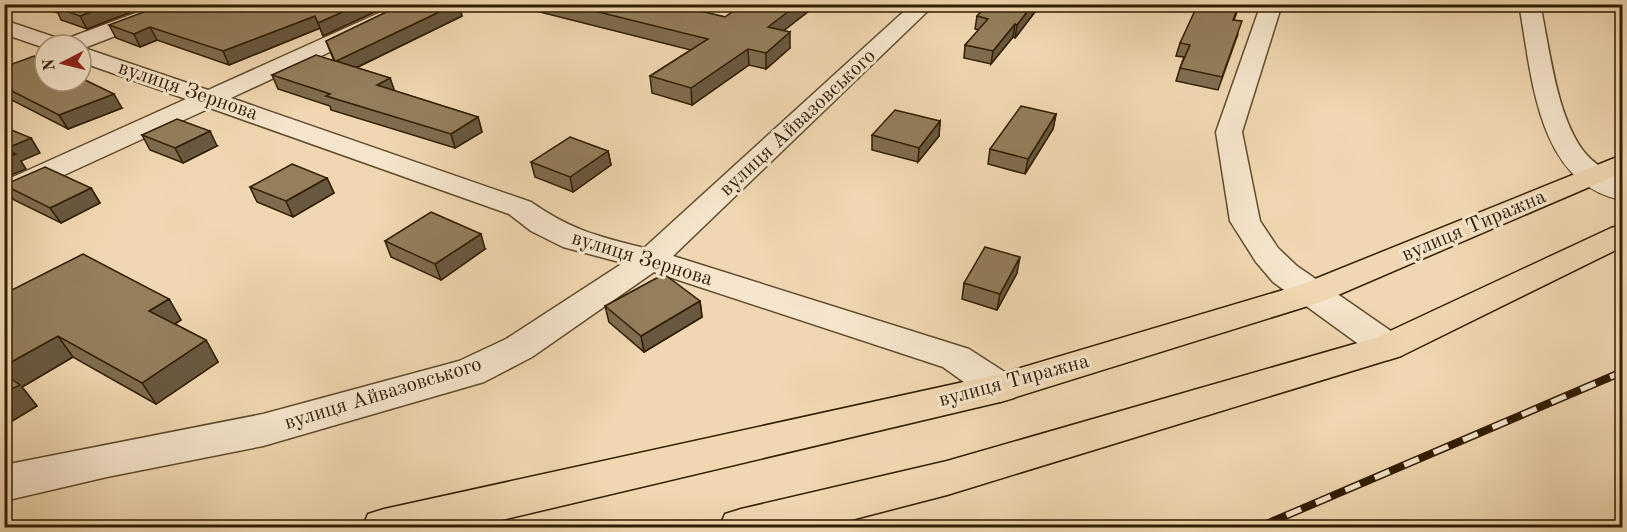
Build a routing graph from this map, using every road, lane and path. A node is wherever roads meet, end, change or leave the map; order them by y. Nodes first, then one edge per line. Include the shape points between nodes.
1 (181, 4) edge
2 (417, 4) edge
3 (925, 4) edge
4 (1272, 4) edge
5 (1529, 4) edge
6 (4, 26) edge
7 (33, 36) edge
8 (93, 37) edge
9 (93, 58) edge
10 (209, 99) junction
11 (1613, 176) edge
12 (4, 192) edge
13 (1623, 235) edge
14 (650, 260) junction
15 (1312, 293) junction
16 (1388, 347) junction
17 (1000, 388) junction
18 (4, 483) edge
19 (384, 528) edge
20 (741, 528) edge

1 - 8 street
2 - 10 street
3 - 14 street, вулиця Айвазовського
4 - 15 street via 1229,132 1245,221 1266,255
5 - 11 street via 1553,112 1565,146 1576,161
6 - 7 street
9 - 10 street, вулиця Зернова
10 - 12 street
10 - 14 street, вулиця Зернова via 520,208 574,240
11 - 15 main road, вулиця Тиражна
13 - 16 main road
14 - 17 street, вулиця Зернова via 956,358
14 - 18 street, вулиця Айвазовського via 519,348 471,372 263,430
15 - 16 street
15 - 17 main road, вулиця Тиражна
16 - 20 main road via 947,478
17 - 19 main road, вулиця Тиражна

